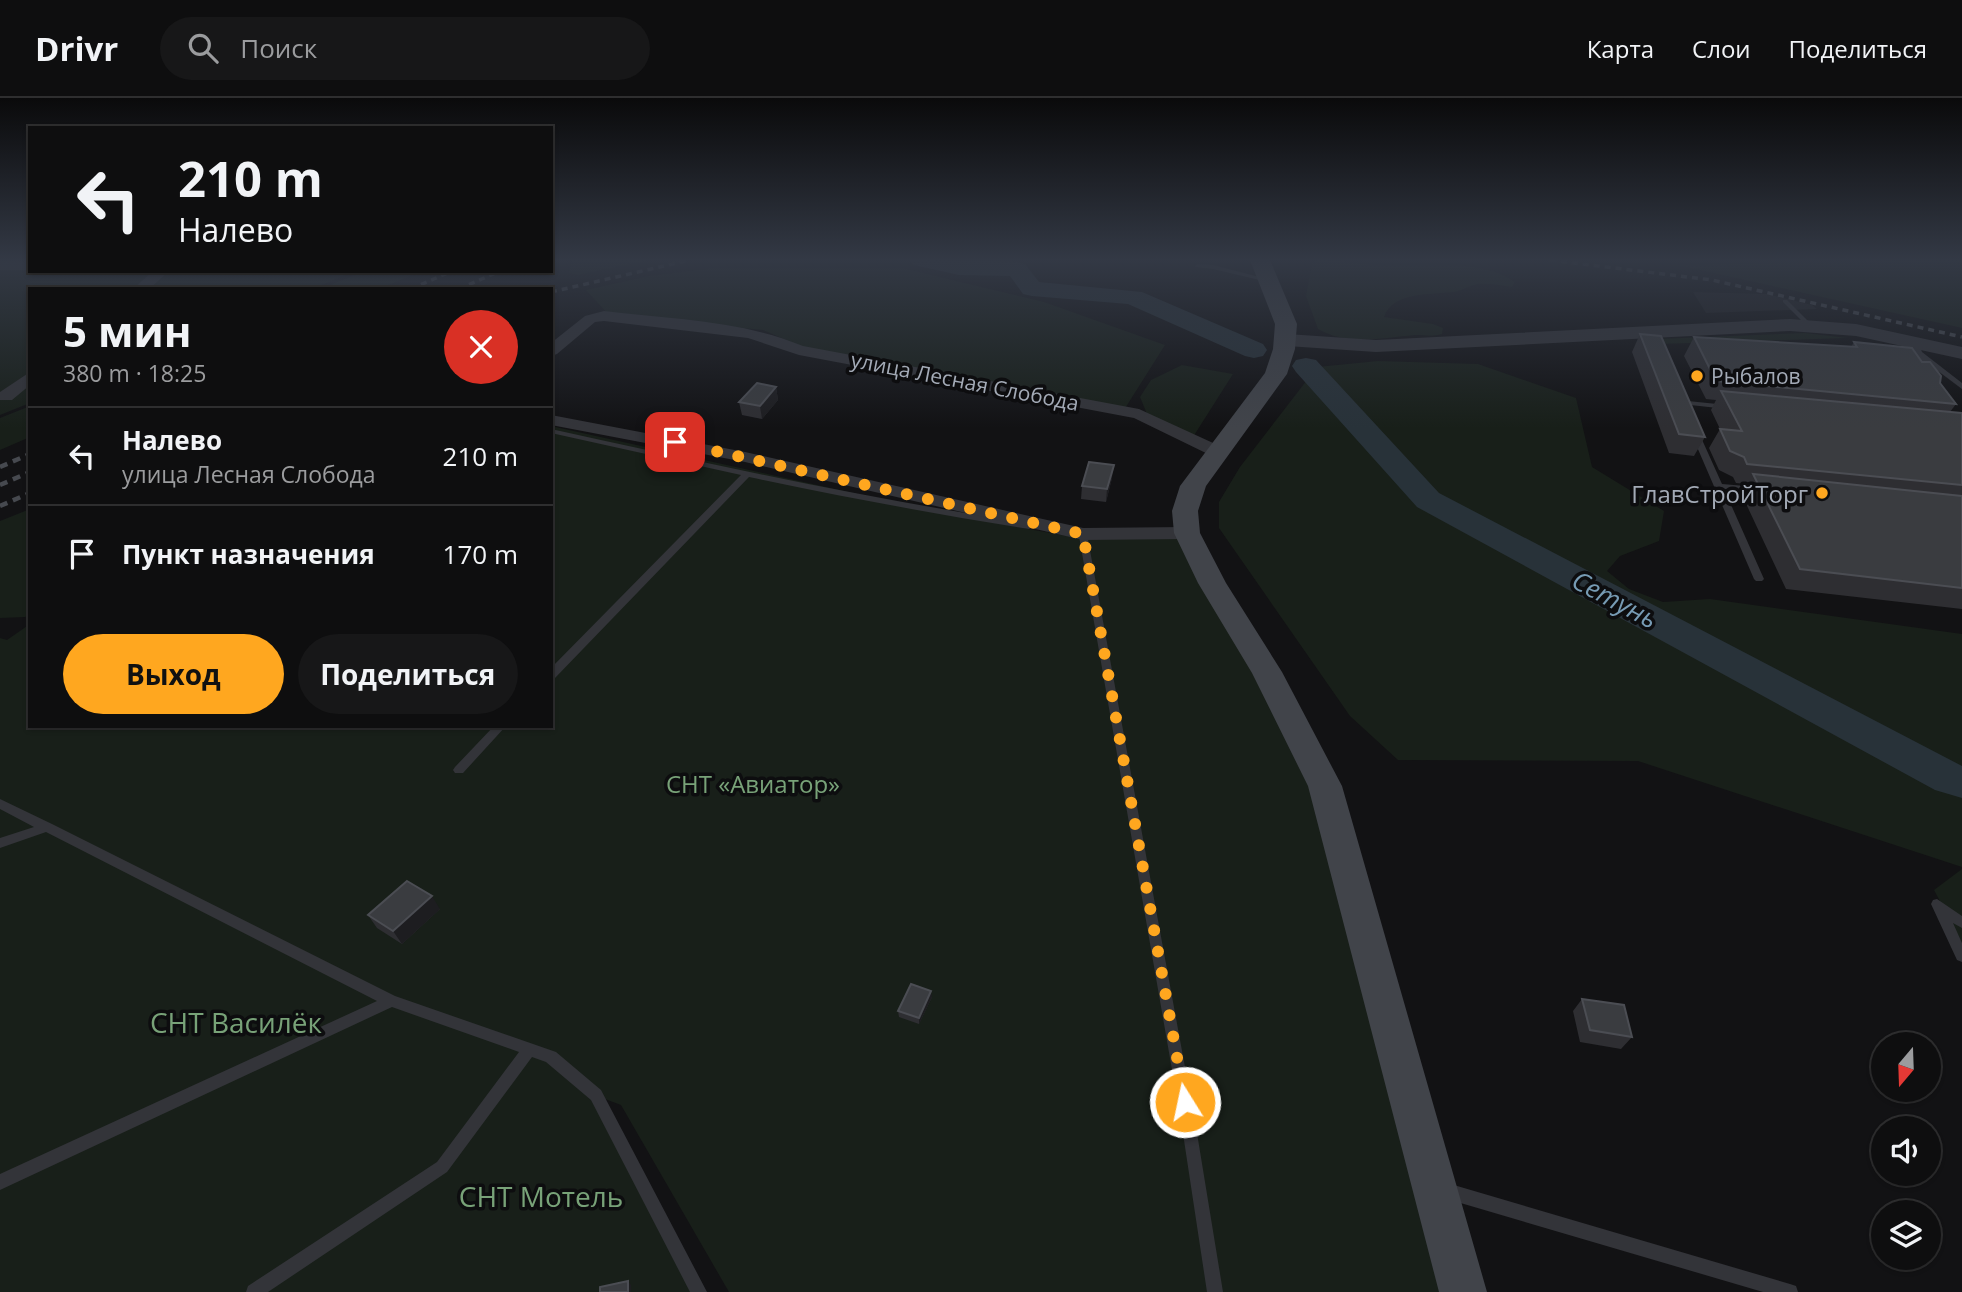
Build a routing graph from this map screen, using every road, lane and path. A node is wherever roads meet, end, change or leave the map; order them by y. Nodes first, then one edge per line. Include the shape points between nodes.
1 (1283, 316) edge
2 (1800, 316) edge
3 (1810, 326) junction
4 (1287, 340) junction
5 (1917, 348) junction
6 (553, 349) edge
7 (1962, 353) edge
8 (28, 379) edge
9 (1930, 382) edge
10 (1962, 387) edge
11 (1676, 390) edge
12 (6, 396) dead end
13 (1681, 402) junction
14 (1741, 408) edge
15 (1686, 414) edge
16 (553, 419) edge
17 (1692, 426) edge
18 (553, 431) edge
19 (1218, 452) junction
20 (746, 475) junction
21 (1718, 486) junction
22 (1772, 492) edge
23 (1187, 533) junction
24 (1083, 534) junction
25 (1759, 579) dead end
26 (553, 673) edge
27 (499, 728) edge
28 (459, 770) dead end
29 (0, 804) edge
30 (48, 827) junction
31 (0, 843) edge
32 (1962, 923) edge
33 (1962, 956) edge
34 (391, 1001) junction
35 (529, 1050) junction
36 (0, 1182) edge
37 (1434, 1187) junction
38 (254, 1292) edge
39 (699, 1292) edge
40 (1215, 1292) edge
41 (1463, 1292) edge
42 (1790, 1292) edge

1 - 4 main road
2 - 3 lane
3 - 4 street via 1376,346
3 - 5 street via 1856,330
4 - 19 main road via 1276,374
5 - 7 street
5 - 9 lane
5 - 10 lane
6 - 19 street, улица Лесная Слобода via 590,319 604,316 722,329 773,339 799,351 1139,414
8 - 12 street
11 - 13 lane
13 - 14 lane
13 - 15 lane
16 - 24 street via 731,454
17 - 21 lane
18 - 20 lane
19 - 23 main road via 1188,499
20 - 24 lane via 952,515
20 - 26 lane
21 - 22 lane
21 - 25 lane
23 - 24 street
23 - 37 main road via 1267,672 1325,786
24 - 40 lane
27 - 28 lane
29 - 30 lane
30 - 31 lane
30 - 34 lane
32 - 33 lane via 1937,904
34 - 35 lane
34 - 36 lane
35 - 38 lane via 442,1167
35 - 39 lane via 551,1057 596,1095
37 - 41 main road
37 - 42 lane

